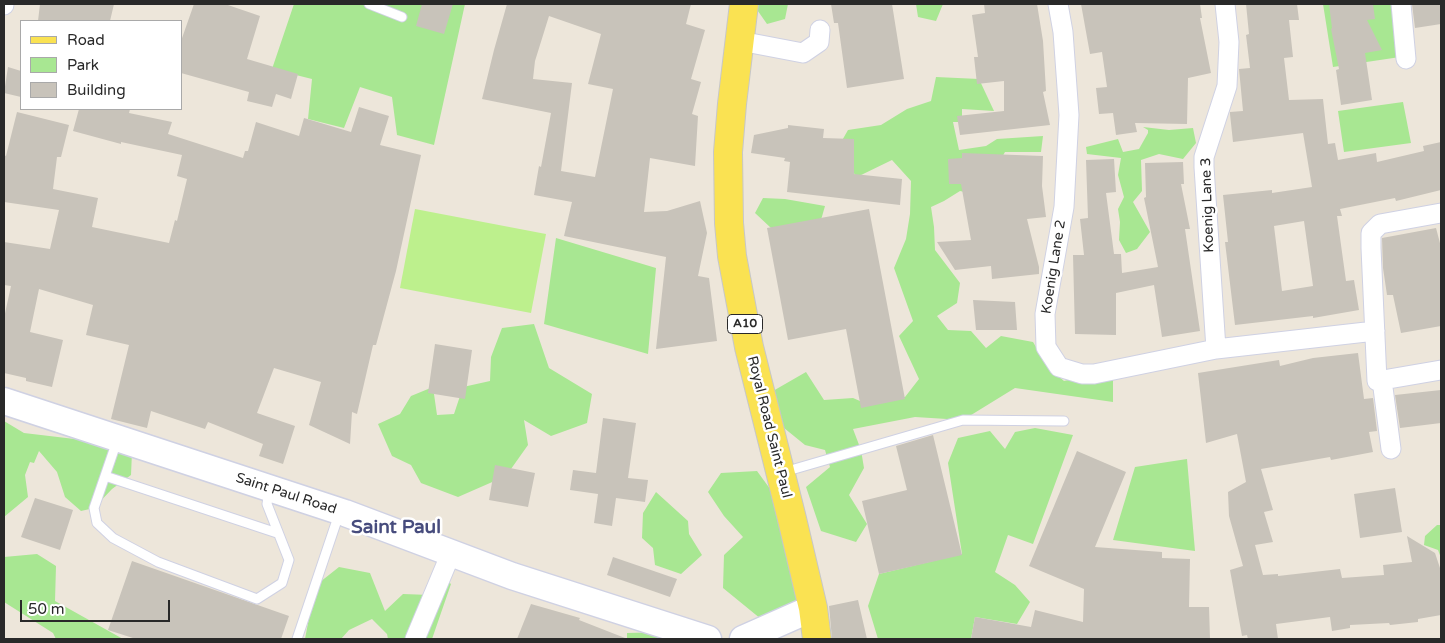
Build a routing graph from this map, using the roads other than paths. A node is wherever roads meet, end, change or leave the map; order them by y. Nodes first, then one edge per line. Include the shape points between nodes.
1 (369, 4) edge
2 (744, 4) edge
3 (1058, 4) edge
4 (1225, 4) edge
5 (1402, 4) edge
6 (402, 17) dead end
7 (820, 30) dead end
8 (740, 42) junction
9 (1406, 59) dead end
10 (1441, 213) edge
11 (1375, 331) junction
12 (1216, 349) junction
13 (1441, 370) edge
14 (1382, 380) junction
15 (4, 401) edge
16 (1064, 421) dead end
17 (118, 439) junction
18 (1392, 449) dead end
19 (781, 473) junction
20 (105, 476) junction
21 (269, 488) junction
22 (340, 512) junction
23 (277, 533) junction
24 (451, 553) junction
25 (812, 608) junction
26 (297, 639) edge
27 (415, 639) edge
28 (708, 639) edge
29 (743, 639) edge
30 (817, 639) edge

1 - 6 lane
2 - 8 main road, Royal Road Saint Paul / A10
3 - 12 street, Koenig Lane 2 via 1069,115 1064,207 1045,314 1046,347 1059,367 1082,374
4 - 12 street, Koenig Lane 3 via 1229,42 1227,86 1204,162
5 - 9 street
7 - 8 street via 819,42 803,52
8 - 19 main road, Royal Road Saint Paul / A10 via 728,152 732,256 749,347
10 - 11 street via 1380,224 1371,233
11 - 12 street, Koenig Lane 2
11 - 14 street via 1376,381
13 - 14 street
14 - 18 street
15 - 17 main road, Saint Paul Road
16 - 19 lane via 963,420
17 - 20 lane
17 - 21 main road, Saint Paul Road
19 - 25 main road, Royal Road Saint Paul / A10
20 - 23 lane
20 - 23 lane via 94,508 97,523 113,538 158,562 257,599 282,583 289,560
21 - 22 main road, Saint Paul Road
21 - 23 lane via 267,504
22 - 24 main road, Saint Paul Road
22 - 26 lane
24 - 27 street
24 - 28 main road, Saint Paul Road
25 - 29 main road
25 - 30 main road, Royal Road Saint Paul / A10

